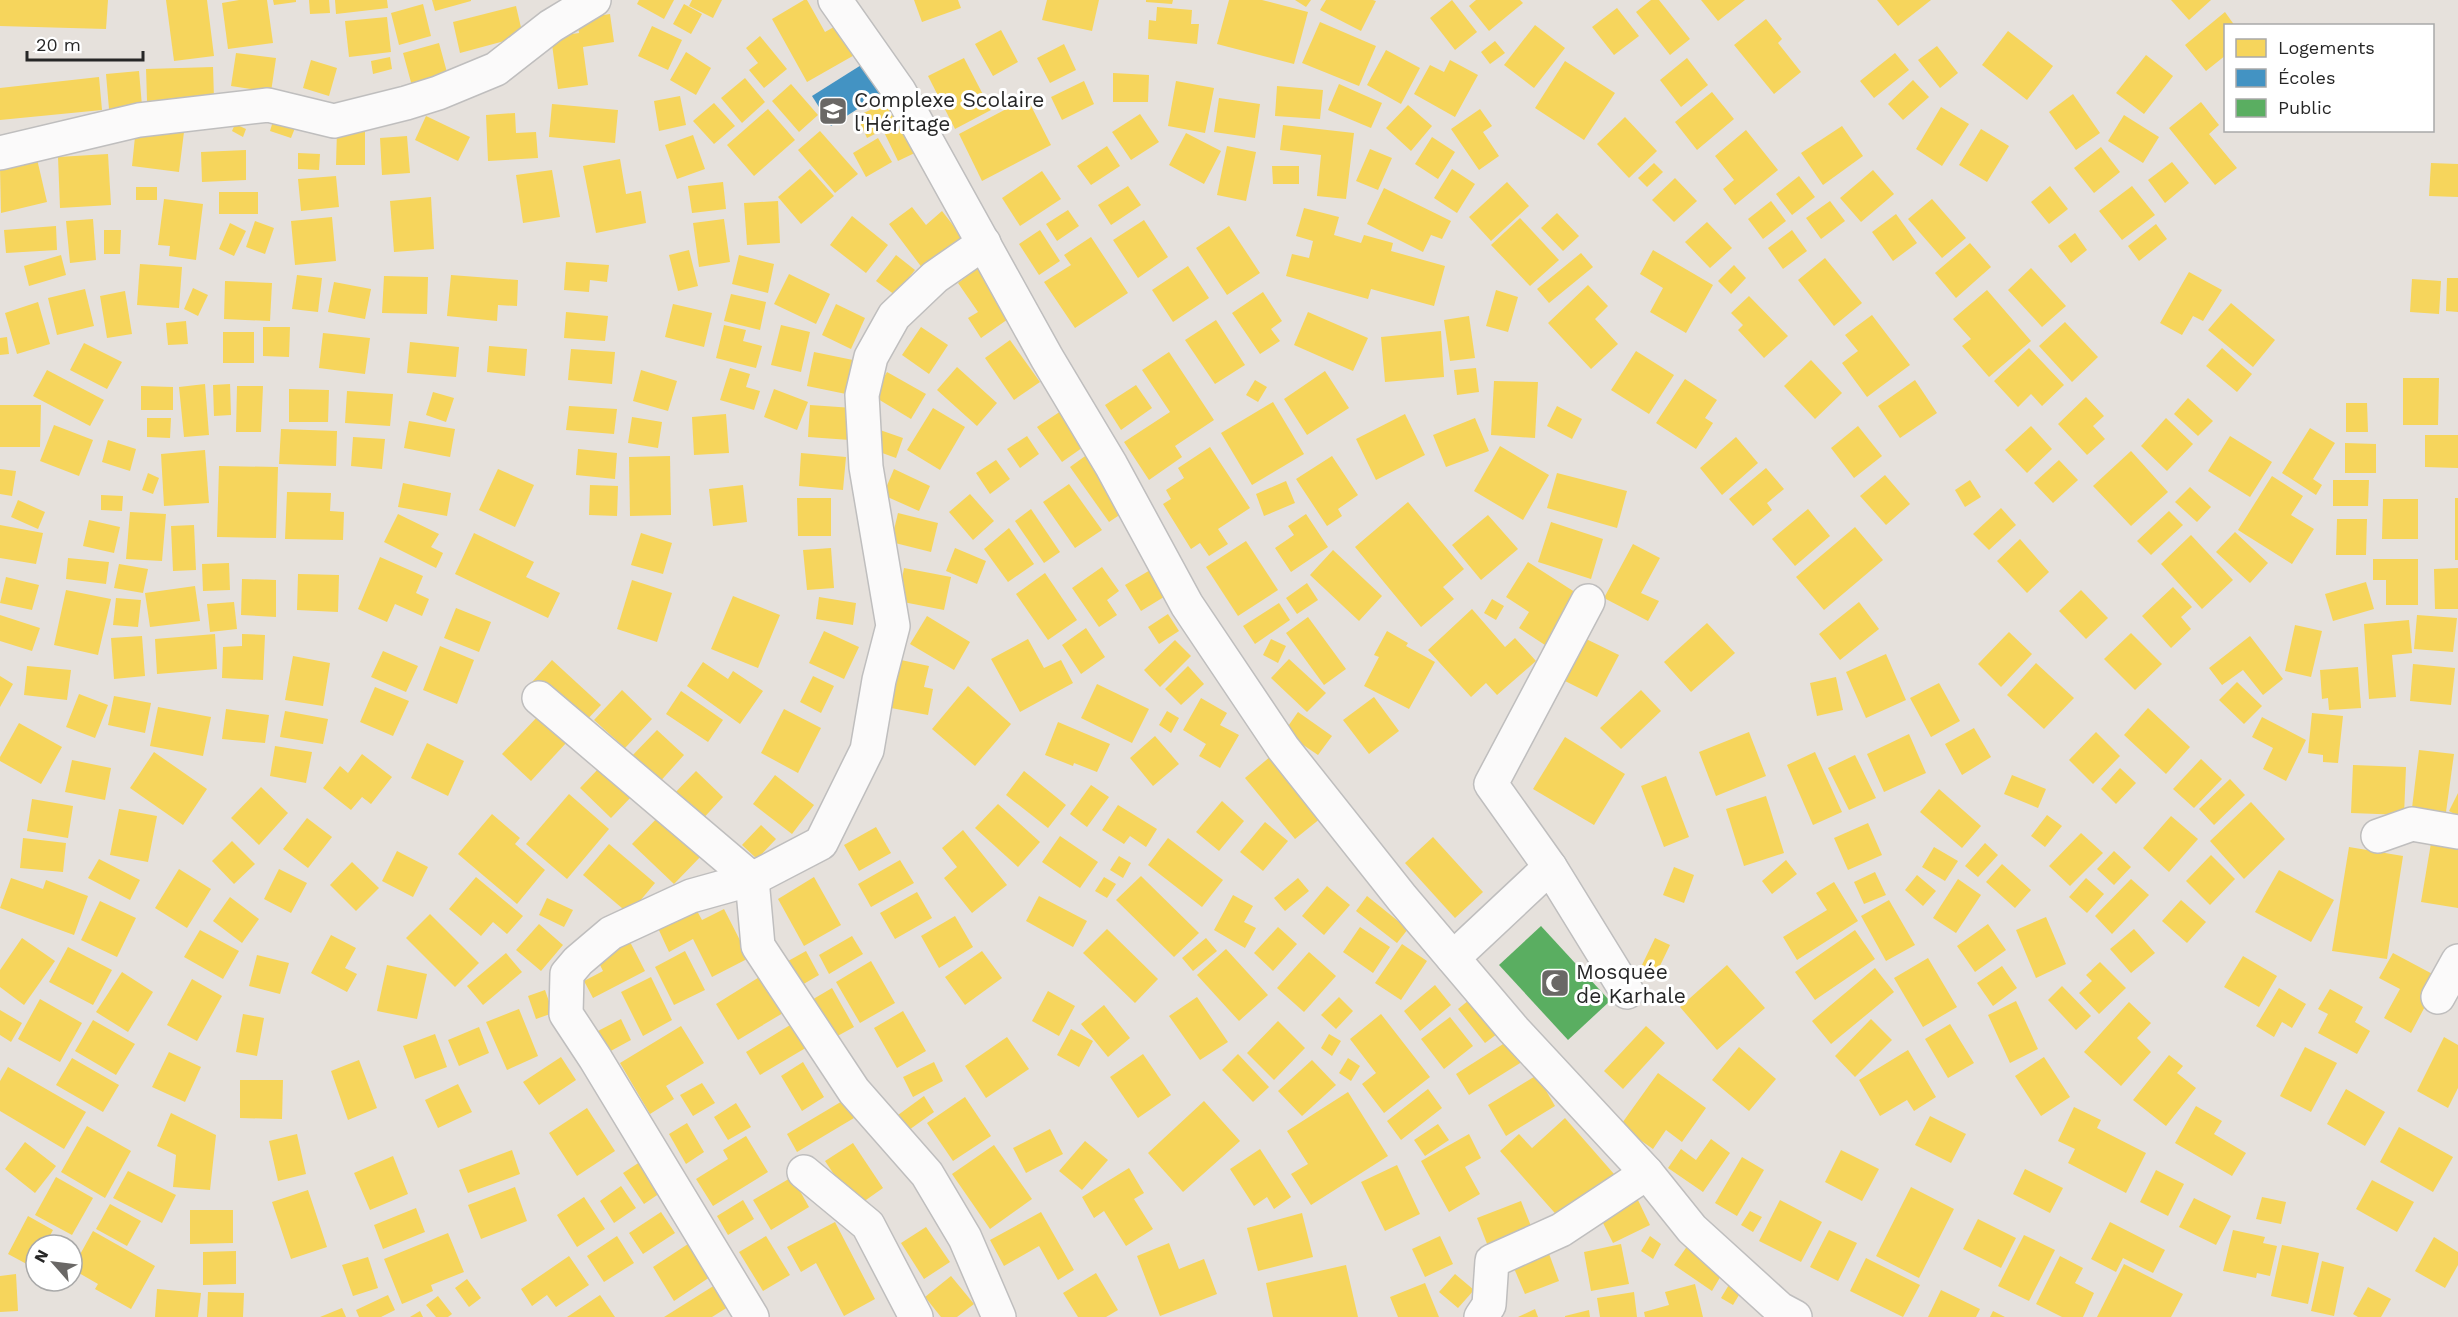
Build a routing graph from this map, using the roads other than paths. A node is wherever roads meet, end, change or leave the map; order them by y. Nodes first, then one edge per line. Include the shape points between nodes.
1 (594, 0) edge
2 (835, 0) edge
3 (0, 153) edge
4 (984, 243) junction
5 (1588, 601) dead end
6 (539, 698) dead end
7 (2458, 832) edge
8 (2378, 836) dead end
9 (1550, 867) junction
10 (752, 879) junction
11 (1453, 958) junction
12 (2458, 961) edge
13 (1627, 992) dead end
14 (2438, 997) dead end
15 (804, 1172) dead end
16 (1647, 1173) junction
17 (752, 1317) edge
18 (916, 1317) edge
19 (999, 1317) edge
20 (1481, 1317) edge
21 (1795, 1317) edge

1 - 3 street via 551,26 496,69 406,103 334,121 268,105 139,120
2 - 4 street via 899,91
4 - 10 street via 935,277 894,316 871,357 862,395 866,467 892,626 867,750 821,843
4 - 11 street via 1187,605 1283,748
5 - 9 street via 1491,784
6 - 10 street
7 - 8 street via 2412,824
9 - 11 street
9 - 13 street
10 - 17 street via 691,896 611,933 567,974 566,1014
10 - 19 street via 758,946 854,1091 927,1174 965,1238
11 - 16 street
12 - 14 street
15 - 18 street via 868,1225
16 - 20 street via 1560,1230 1492,1261 1489,1305
16 - 21 street via 1692,1229 1780,1310

